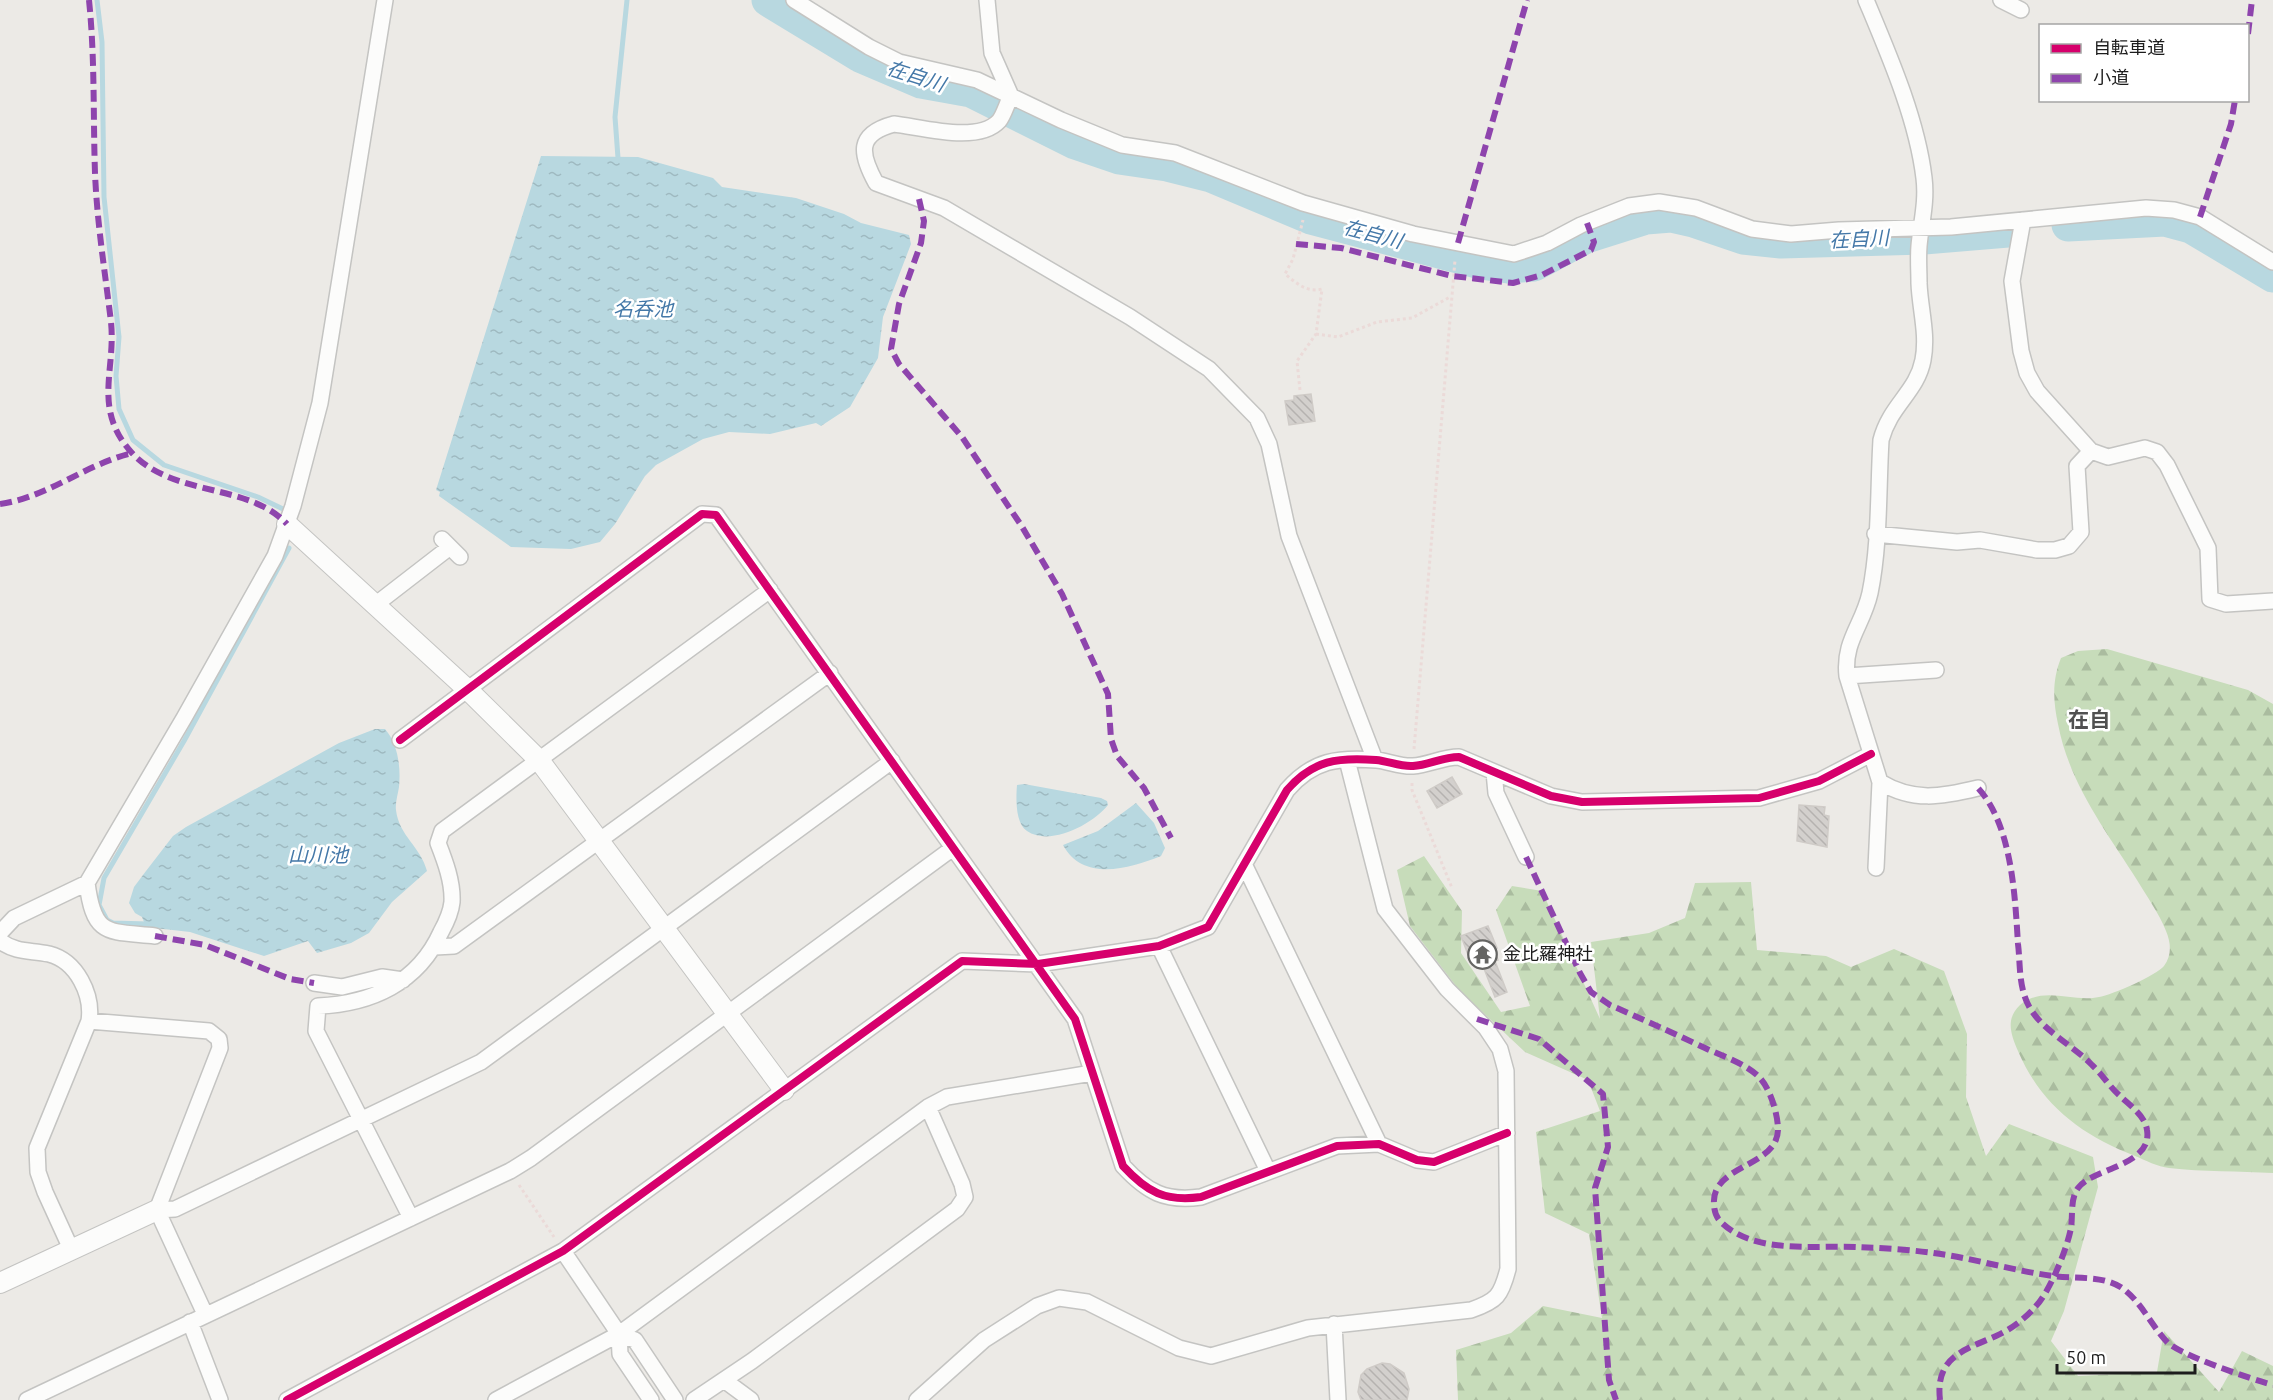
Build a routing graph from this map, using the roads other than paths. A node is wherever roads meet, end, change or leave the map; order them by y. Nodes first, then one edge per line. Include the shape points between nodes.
1 (385, 0) edge
2 (794, 0) edge
3 (987, 0) edge
4 (1866, 0) edge
5 (2001, 0) edge
6 (2021, 10) dead end
7 (1011, 96) junction
8 (2023, 220) junction
9 (1921, 230) junction
10 (2273, 262) edge
11 (2091, 451) junction
12 (287, 524) junction
13 (1875, 534) junction
14 (451, 548) dead end
15 (770, 590) junction
16 (2273, 601) edge
17 (375, 605) junction
18 (1936, 670) dead end
19 (830, 673) junction
20 (1847, 676) junction
21 (467, 689) junction
22 (400, 740) dead end
23 (1871, 754) junction
24 (539, 759) junction
25 (1347, 760) junction
26 (1376, 760) junction
27 (892, 761) junction
28 (1494, 772) junction
29 (1880, 782) junction
30 (1978, 788) dead end
31 (600, 840) junction
32 (953, 848) junction
33 (1526, 857) dead end
34 (1244, 864) junction
35 (1876, 868) dead end
36 (87, 883) junction
37 (664, 927) junction
38 (0, 933) edge
39 (155, 936) dead end
40 (0, 941) edge
41 (1159, 945) junction
42 (435, 947) junction
43 (1038, 964) junction
44 (403, 980) junction
45 (314, 983) dead end
46 (728, 1014) junction
47 (89, 1021) junction
48 (1092, 1073) junction
49 (784, 1090) junction
50 (928, 1107) junction
51 (361, 1119) junction
52 (1507, 1133) junction
53 (1379, 1144) junction
54 (1268, 1171) junction
55 (157, 1210) junction
56 (411, 1218) junction
57 (71, 1249) junction
58 (563, 1251) junction
59 (0, 1283) edge
60 (205, 1314) junction
61 (189, 1322) junction
62 (1334, 1324) junction
63 (620, 1334) junction
64 (724, 1380) junction
65 (27, 1400) edge
66 (220, 1400) edge
67 (287, 1400) edge
68 (496, 1400) edge
69 (651, 1400) edge
70 (675, 1400) edge
71 (694, 1400) edge
72 (751, 1400) edge
73 (917, 1400) edge
74 (1338, 1400) edge

1 - 12 street via 320,403
2 - 7 street via 899,62 976,80
3 - 7 street via 992,53
4 - 9 street via 1888,52 1917,144 1926,212
5 - 6 street
7 - 9 street via 1122,145 1175,153 1307,204 1413,234 1514,254 1629,206 1659,202 1695,208 1752,229 1791,234
7 - 26 street via 999,121 972,133 894,124 882,128 866,141 865,164 876,183 944,208 1130,317 1209,369 1257,418 1269,444 1288,536
8 - 9 street
8 - 10 street via 2146,208 2174,210 2200,217
8 - 11 street via 2012,281 2027,373 2037,391
9 - 13 street via 1919,300 1926,340 1923,363 1913,387 1886,421 1881,440
11 - 13 street via 2077,466 2081,532 2069,546 2037,550 1980,540 1948,542
11 - 16 street via 2108,457 2145,447 2157,452 2208,548 2211,599 2226,604
12 - 17 street
12 - 36 street via 275,556 241,619
13 - 20 street via 1870,595 1847,648
14 - 17 street
15 - 19 street
15 - 21 street via 716,515 702,514
15 - 24 street
17 - 21 street
18 - 20 street
19 - 27 street
19 - 31 street
20 - 23 street
21 - 22 street
21 - 24 street
23 - 28 street via 1819,781 1760,798 1582,802 1551,796
23 - 29 street
24 - 31 street
24 - 42 street via 442,831 438,843 452,902
25 - 26 street
25 - 34 street via 1321,762 1300,774
25 - 52 street via 1385,909 1447,990 1486,1028 1500,1049 1506,1071
26 - 28 street via 1412,766 1459,757
27 - 32 street
27 - 37 street
28 - 33 street via 1496,793
29 - 30 street via 1898,794 1920,797
29 - 35 street
31 - 37 street
31 - 42 street via 454,946
32 - 43 street
32 - 46 street
34 - 41 street via 1208,927
34 - 53 street
36 - 38 street via 14,918
36 - 39 street via 96,921 105,929
37 - 46 street
37 - 51 street via 481,1062
40 - 47 street via 13,950 50,955 66,964 88,992
41 - 43 street
41 - 54 street
42 - 44 street
43 - 48 street via 1075,1019
43 - 49 street via 962,962
44 - 45 street via 382,977 342,987
44 - 51 street via 371,998 346,1005 318,1006 316,1030
46 - 49 street
46 - 56 street via 510,1171
47 - 55 street via 209,1031 219,1039 220,1048
47 - 57 street via 38,1148 38,1172
48 - 50 street via 947,1097
48 - 54 street via 1123,1166 1138,1183 1157,1194 1179,1200 1201,1197
49 - 58 street
50 - 63 street
50 - 64 street via 962,1184 965,1197 957,1209
51 - 55 street via 175,1209
51 - 56 street
52 - 53 street via 1434,1162 1417,1160
52 - 62 street via 1508,1269 1500,1294 1490,1303 1471,1310
53 - 54 street via 1337,1146
55 - 57 street
55 - 60 street
56 - 60 street
57 - 59 street
58 - 63 street
58 - 67 street
60 - 61 street
61 - 65 street
61 - 66 street
62 - 73 street via 1211,1356 1179,1348 1087,1302 1059,1298 1037,1306 984,1341
62 - 74 street
63 - 68 street
63 - 69 street via 620,1354
63 - 70 street via 634,1340
64 - 71 street
64 - 72 street

